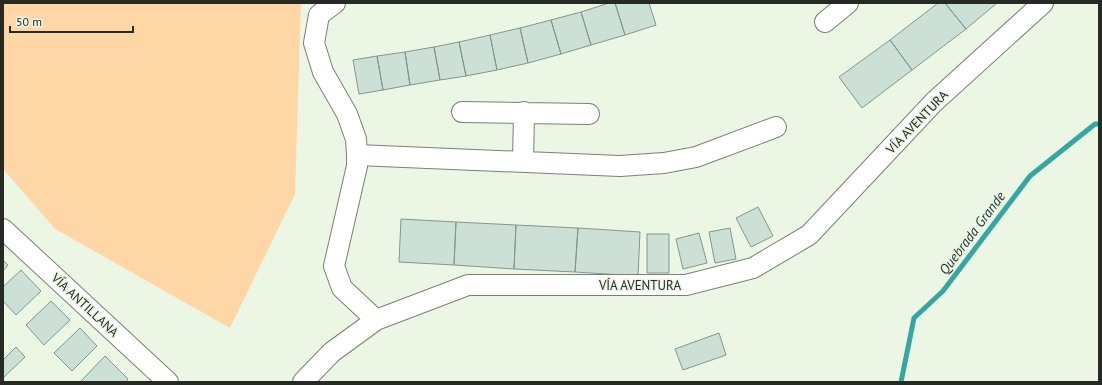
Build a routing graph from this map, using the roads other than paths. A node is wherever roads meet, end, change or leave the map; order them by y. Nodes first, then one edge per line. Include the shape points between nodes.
1 (335, 3) edge
2 (848, 3) edge
3 (1043, 3) edge
4 (825, 22) dead end
5 (462, 112) dead end
6 (524, 112) junction
7 (589, 114) dead end
8 (776, 127) dead end
9 (357, 155) junction
10 (523, 162) junction
11 (3, 228) edge
12 (376, 320) junction
13 (168, 382) edge
14 (304, 382) edge

1 - 9 street via 319,14 314,43 323,72 347,114 356,139
2 - 4 street
3 - 12 street, VÍA AVENTURA via 934,102 810,235 753,268 686,285 468,285
5 - 6 street
6 - 7 street
6 - 10 street
8 - 10 street via 696,157 664,163 620,166
9 - 10 street
9 - 12 street via 357,166 334,266 342,288
11 - 13 street, VÍA ANTILLANA
12 - 14 street, VÍA AVENTURA via 332,352

